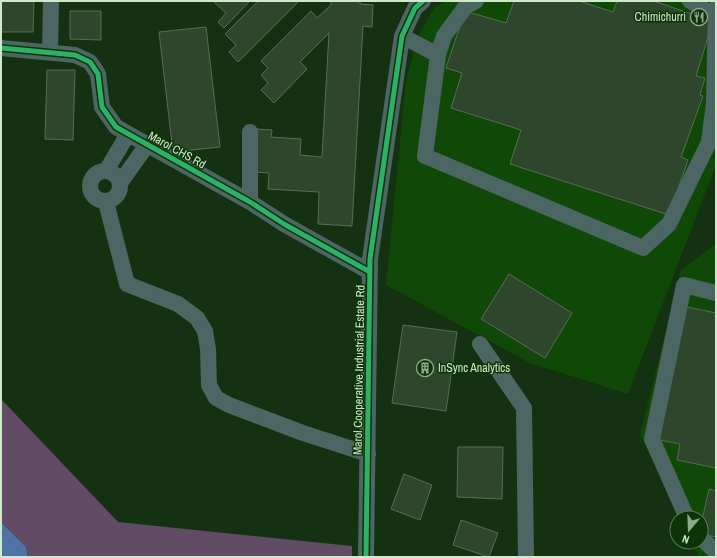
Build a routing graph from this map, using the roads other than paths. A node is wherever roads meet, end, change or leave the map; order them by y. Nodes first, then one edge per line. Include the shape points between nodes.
1 (51, 1) edge
2 (476, 1) edge
3 (690, 1) edge
4 (415, 3) edge
5 (715, 12) edge
6 (402, 36) junction
7 (1, 48) edge
8 (50, 52) junction
9 (438, 55) junction
10 (250, 132) dead end
11 (128, 134) junction
12 (147, 145) junction
13 (106, 171) junction
14 (120, 183) junction
15 (106, 202) junction
16 (250, 202) junction
17 (370, 272) junction
18 (716, 294) edge
19 (480, 344) dead end
20 (368, 454) junction
21 (683, 510) edge
22 (366, 557) edge
23 (526, 557) edge

1 - 8 street
2 - 9 street via 466,6 444,36
3 - 5 street
4 - 6 street, Marol Cooperative Industrial Estate Rd
5 - 9 street via 714,103 709,142 669,224 643,248 425,156
6 - 9 street
6 - 17 street, Marol Cooperative Industrial Estate Rd
7 - 8 street, Marol CHS Rd
8 - 11 street, Marol CHS Rd via 76,55 90,62 98,74 102,107 116,127
10 - 16 street
11 - 12 street, Marol CHS Rd
11 - 13 street
12 - 14 street
12 - 16 street, Marol CHS Rd
13 - 14 street via 115,175
13 - 15 street via 96,173 90,181 90,186 96,199
14 - 15 street via 118,194
15 - 20 street via 127,284 178,304 197,318 205,331 209,385 216,398 228,405 303,433
16 - 17 street, Marol CHS Rd
17 - 20 street, Marol Cooperative Industrial Estate Rd
18 - 21 street via 684,285 652,439
19 - 23 street via 524,408
20 - 22 street, Marol Cooperative Industrial Estate Rd

